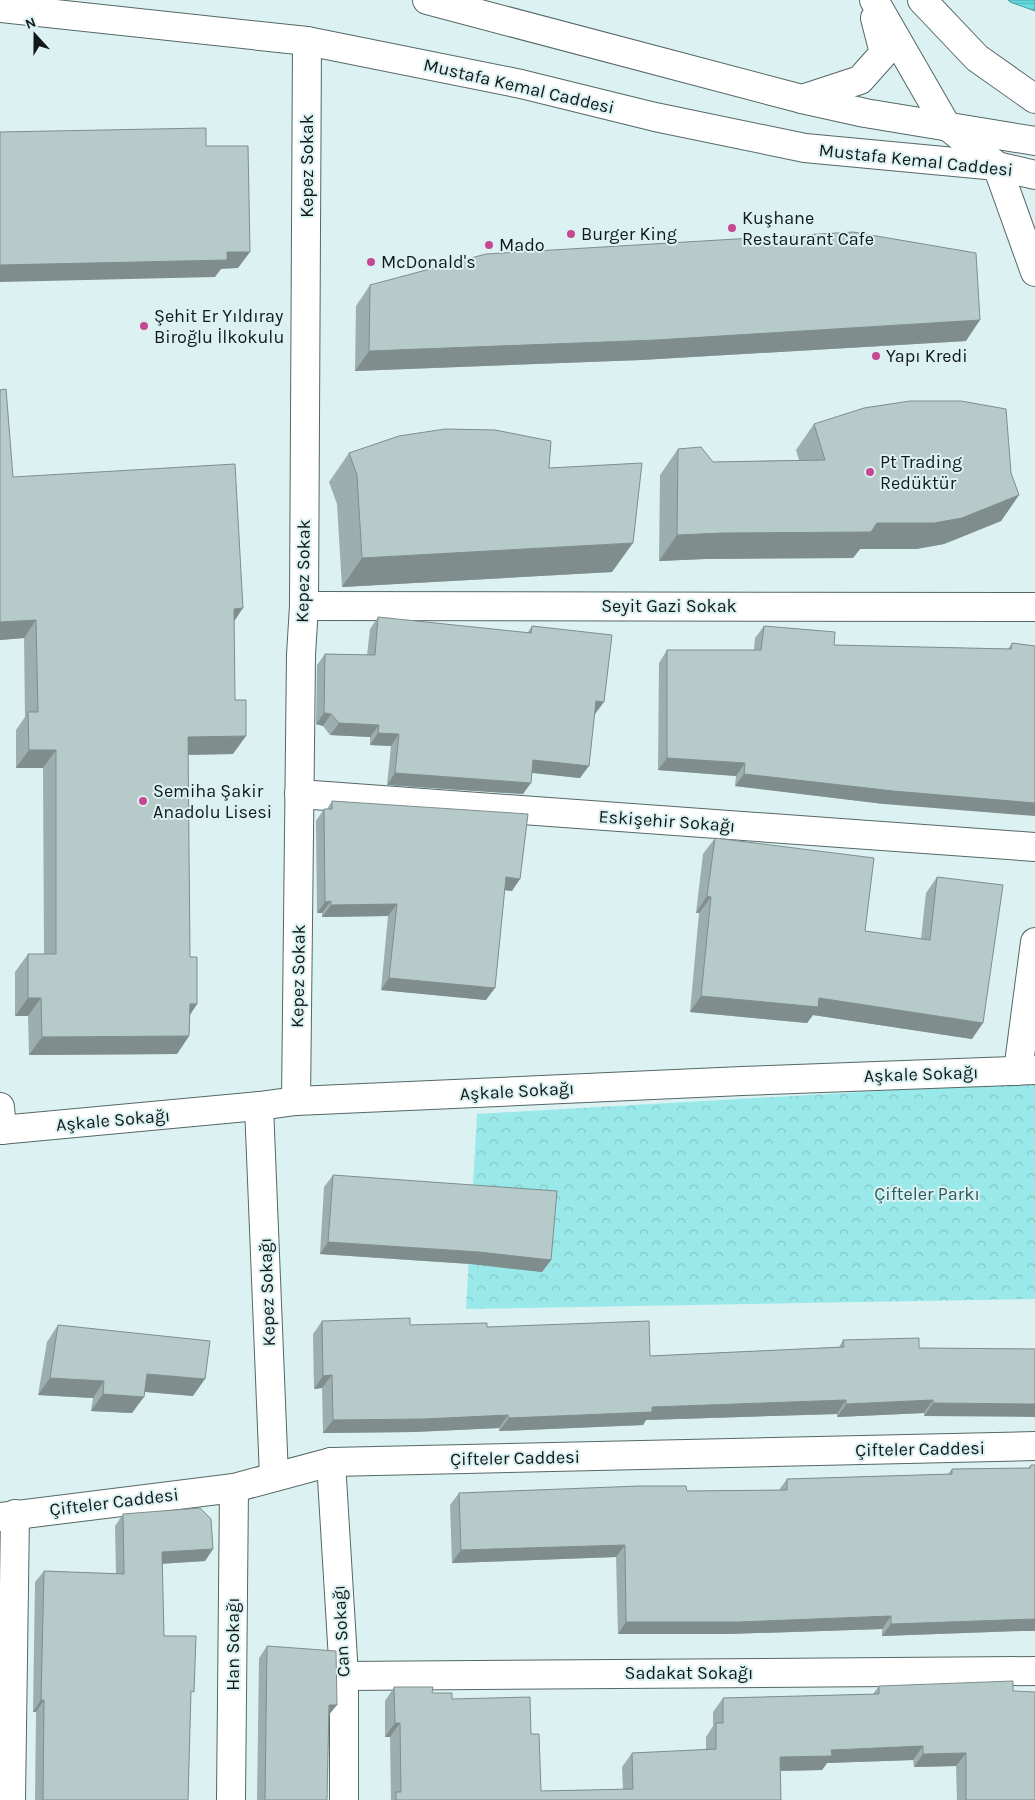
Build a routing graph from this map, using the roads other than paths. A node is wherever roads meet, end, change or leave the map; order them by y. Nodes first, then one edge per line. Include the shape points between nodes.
1 (427, 0) edge
2 (870, 0) edge
3 (874, 0) edge
4 (922, 0) edge
5 (0, 8) edge
6 (307, 41) junction
7 (802, 99) junction
8 (1035, 99) edge
9 (946, 126) junction
10 (1035, 141) edge
11 (997, 166) junction
12 (1035, 176) edge
13 (1035, 272) edge
14 (304, 606) junction
15 (1035, 607) edge
16 (300, 794) junction
17 (1035, 847) edge
18 (1035, 942) edge
19 (1026, 1070) edge
20 (296, 1101) junction
21 (259, 1106) junction
22 (1, 1122) edge
23 (1035, 1446) edge
24 (331, 1462) junction
25 (274, 1478) junction
26 (234, 1488) junction
27 (8, 1515) edge
28 (1035, 1671) edge
29 (344, 1676) junction
30 (11, 1800) edge
31 (232, 1800) edge
32 (344, 1800) edge

1 - 7 street, Mustafa Kemal Caddesi
2 - 7 street via 884,53 860,80
3 - 9 street
4 - 8 street via 976,58
5 - 6 street, Mustafa Kemal Caddesi
6 - 11 street, Mustafa Kemal Caddesi via 521,84 656,117 805,148
6 - 14 street, Kepez Sokak
7 - 9 street, Mustafa Kemal Caddesi
9 - 10 street, Mustafa Kemal Caddesi
9 - 11 street
11 - 12 street, Mustafa Kemal Caddesi
11 - 13 street
14 - 15 street, Seyit Gazi Sokak
14 - 16 street, Kepez Sokak
16 - 17 street, Eskişehir Sokağı
16 - 20 street, Kepez Sokak
18 - 19 street
19 - 20 street, Aşkale Sokağı
20 - 21 street, Aşkale Sokağı
21 - 22 street, Aşkale Sokağı
21 - 25 street, Kepez Sokağı
23 - 24 street, Çifteler Caddesi
24 - 25 street, Çifteler Caddesi
24 - 29 street, Can Sokağı
25 - 26 street, Çifteler Caddesi
26 - 27 street, Çifteler Caddesi
26 - 31 street, Han Sokağı
27 - 30 street
28 - 29 street, Sadakat Sokağı
29 - 32 street, Can Sokağı

